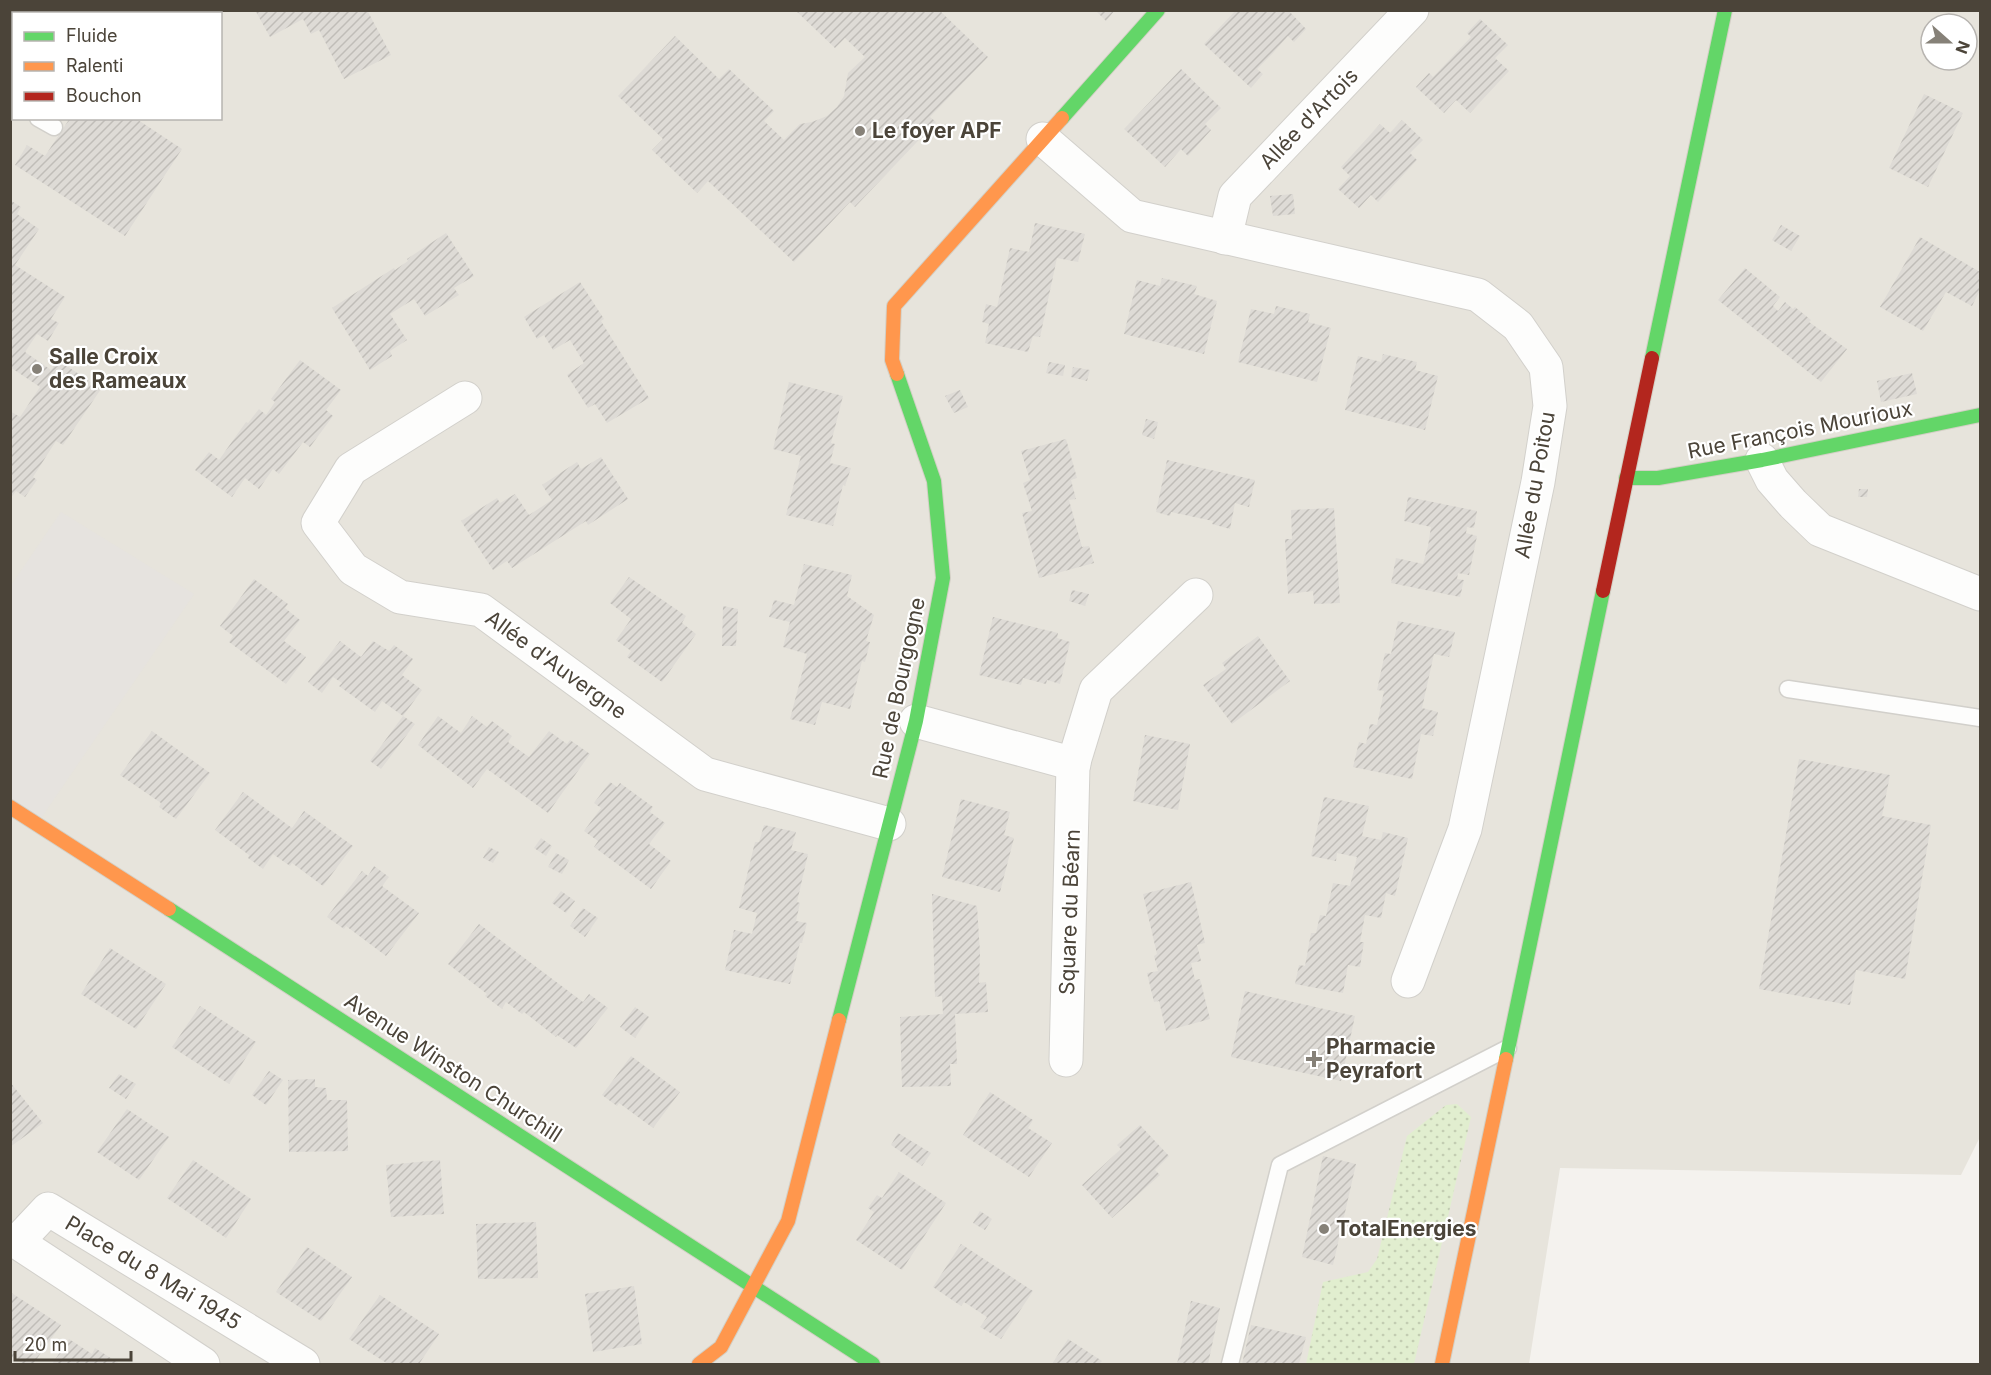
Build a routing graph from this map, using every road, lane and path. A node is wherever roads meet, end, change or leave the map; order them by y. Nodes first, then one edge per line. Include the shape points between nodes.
1 (1158, 10) edge
2 (1412, 10) edge
3 (1725, 10) edge
4 (42, 120) edge
5 (54, 127) dead end
6 (1043, 139) junction
7 (1226, 238) junction
8 (465, 398) dead end
9 (1980, 415) edge
10 (1762, 460) junction
11 (1626, 478) junction
12 (1980, 594) edge
13 (1196, 595) dead end
14 (1788, 689) dead end
15 (1980, 718) edge
16 (916, 721) junction
17 (1074, 764) junction
18 (10, 807) edge
19 (890, 824) junction
20 (1408, 981) dead end
21 (1509, 1047) junction
22 (1066, 1060) dead end
23 (753, 1287) junction
24 (204, 1365) edge
25 (303, 1365) edge
26 (699, 1365) edge
27 (873, 1365) edge
28 (1230, 1365) edge
29 (1442, 1365) edge

1 - 6 main road, Rue de Bourgogne
2 - 7 street, Allée d'Artois via 1235,196
3 - 11 main road
4 - 5 lane
6 - 7 street, Allée du Poitou via 1132,216
6 - 16 main road, Rue de Bourgogne via 894,306 892,360 934,482 943,578
7 - 20 street, Allée du Poitou via 1478,295 1518,326 1546,367 1550,406 1538,482 1465,829
8 - 19 street, Allée d'Auvergne via 351,469 318,523 353,569 400,597 482,610 705,774
9 - 10 main road, Rue François Mourioux
10 - 11 main road, Rue François Mourioux via 1666,477
10 - 12 street via 1772,480 1820,530
11 - 21 main road
13 - 17 street, Square du Béarn via 1096,690
14 - 15 lane
16 - 17 street
16 - 19 main road, Rue de Bourgogne
17 - 22 street, Square du Béarn
18 - 23 main road, Avenue Winston Churchill
19 - 23 main road, Rue de Bourgogne via 788,1221
21 - 28 lane via 1280,1165
21 - 29 main road
23 - 26 main road, Rue de Bourgogne via 721,1347
23 - 27 main road, Avenue Winston Churchill
24 - 25 street, Place du 8 Mai 1945 via 17,1242 48,1209

